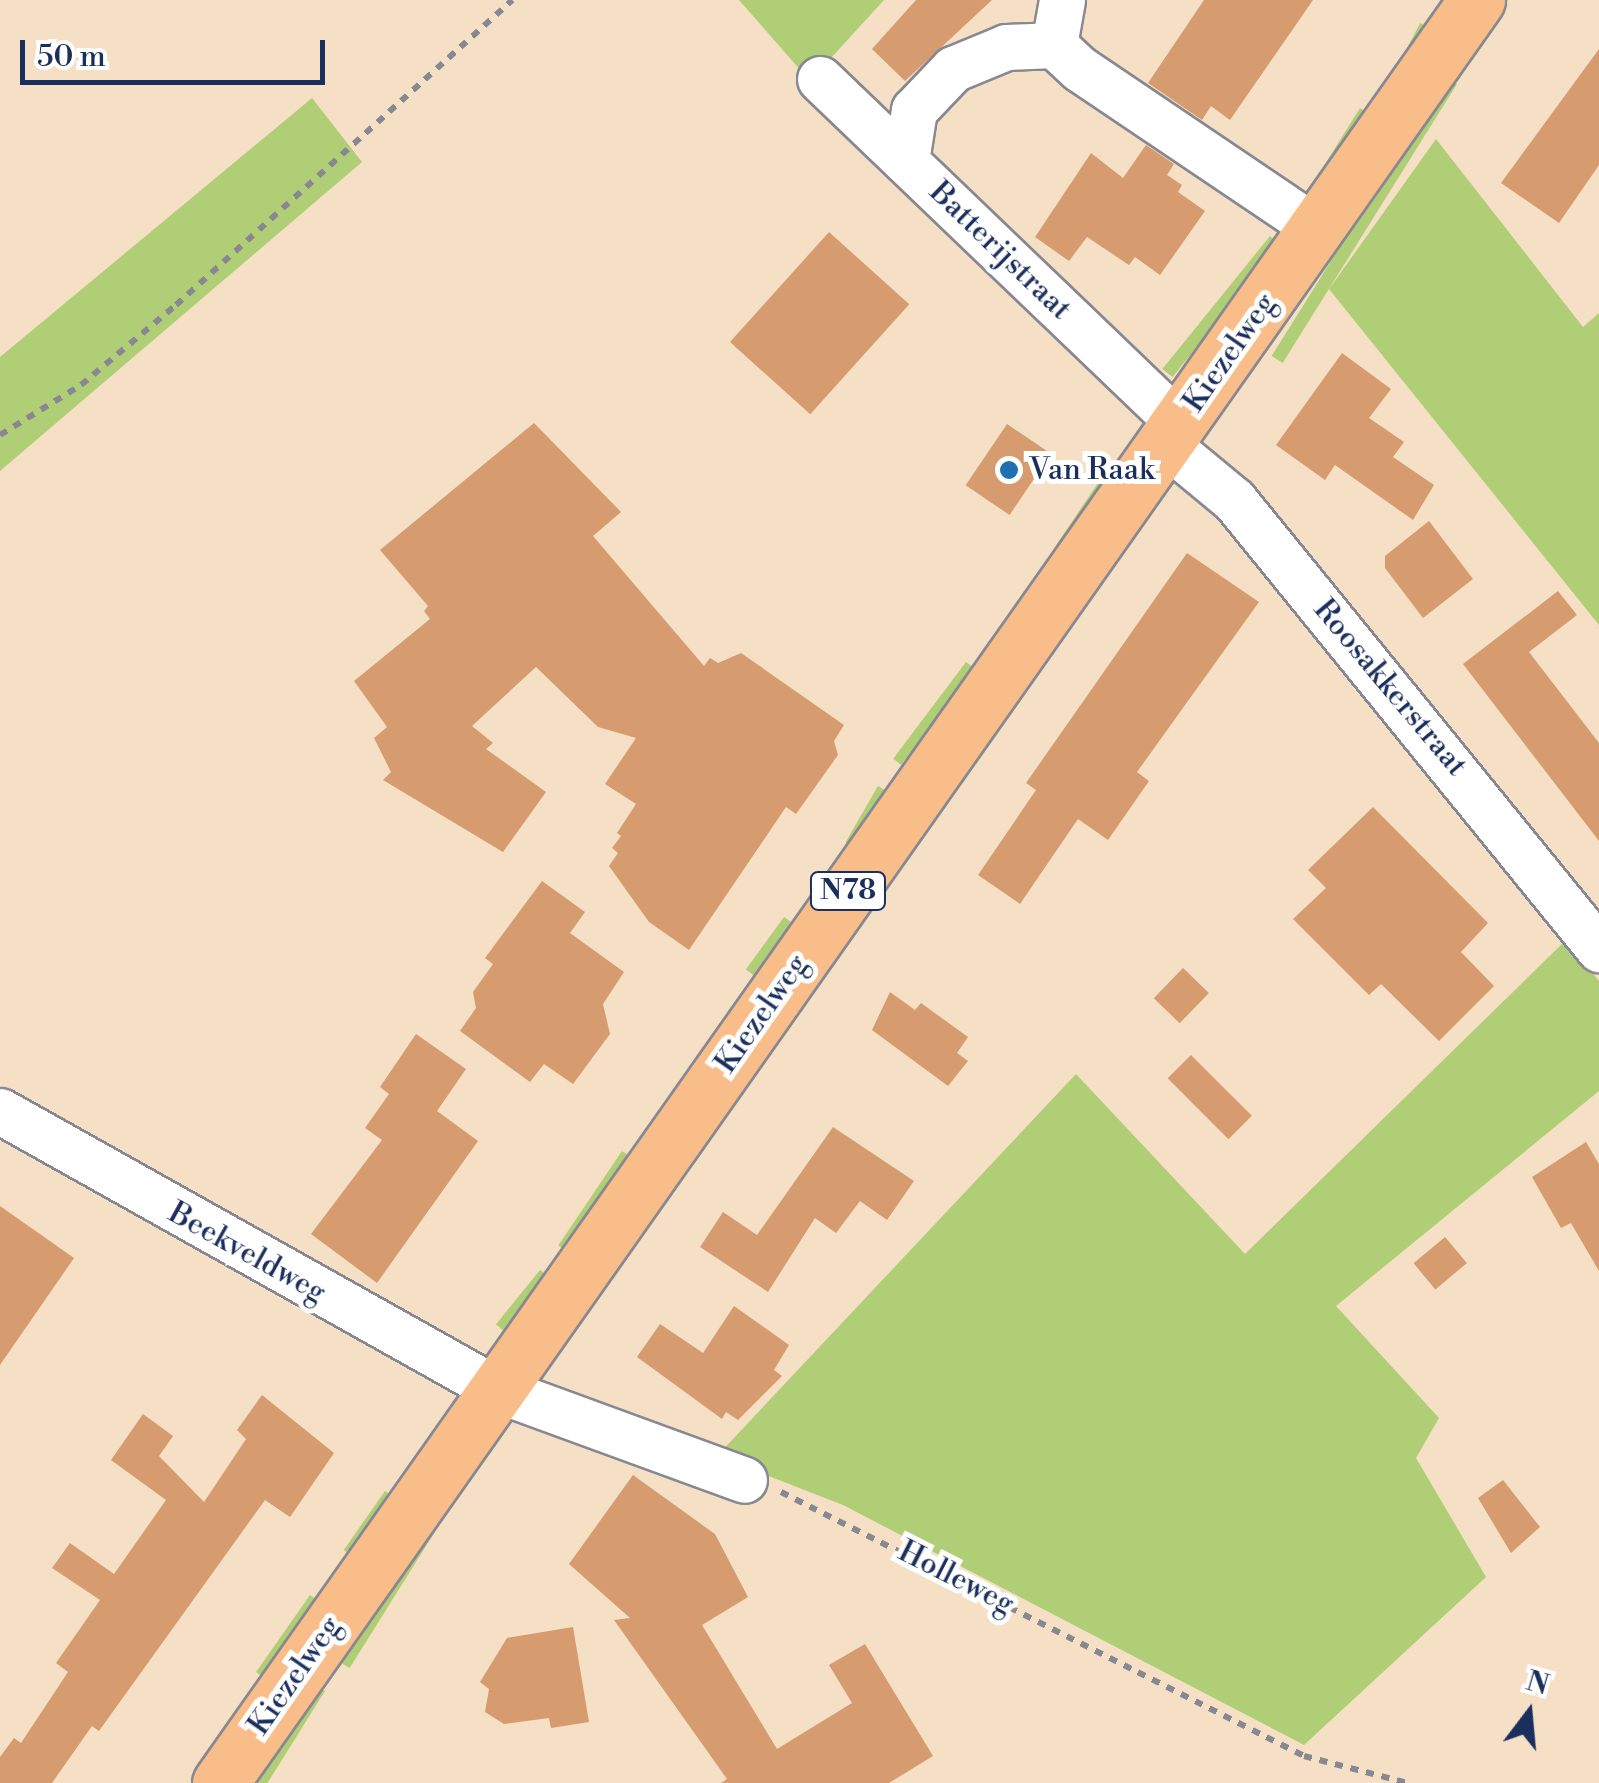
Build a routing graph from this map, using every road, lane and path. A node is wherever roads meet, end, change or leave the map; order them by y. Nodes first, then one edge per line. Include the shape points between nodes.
1 (512, 0) edge
2 (1062, 0) edge
3 (1477, 0) edge
4 (1054, 45) junction
5 (820, 79) dead end
6 (906, 161) junction
7 (1316, 228) junction
8 (1172, 434) junction
9 (0, 436) edge
10 (1599, 949) edge
11 (0, 1111) edge
12 (496, 1389) junction
13 (744, 1480) joint
14 (220, 1783) edge
15 (1408, 1783) edge

1 - 9 path via 162,317 81,385
2 - 4 street
3 - 7 main road, Kiezelweg / N78
4 - 6 street via 1006,47 953,69 914,110
4 - 7 street via 1080,70
5 - 6 street, Batterijstraat
6 - 8 street, Batterijstraat
7 - 8 main road, Kiezelweg / N78
8 - 10 street, Roosakkerstraat via 1234,500
8 - 12 main road, Kiezelweg / N78
11 - 12 street, Beekveldweg
12 - 13 street
12 - 14 main road, Kiezelweg / N78
13 - 15 path, Holleweg via 803,1500 1304,1756

